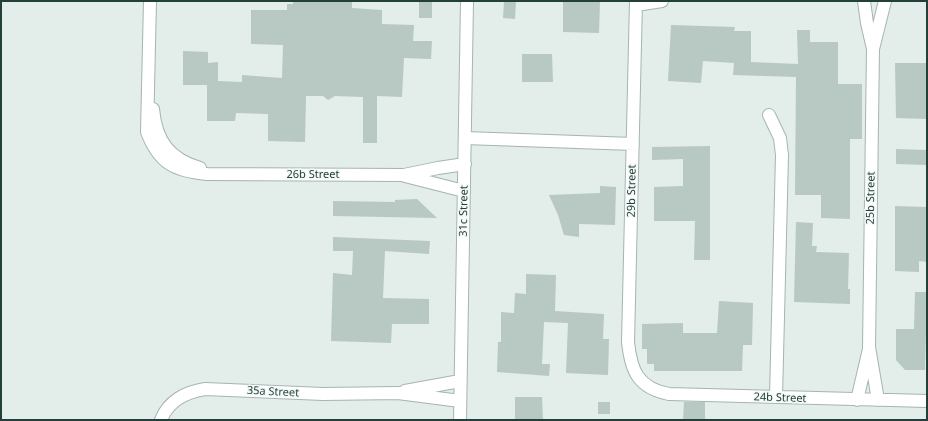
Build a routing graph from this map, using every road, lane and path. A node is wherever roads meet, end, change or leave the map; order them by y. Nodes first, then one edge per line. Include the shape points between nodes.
1 (150, 1) edge
2 (467, 1) edge
3 (662, 1) edge
4 (864, 1) edge
5 (885, 1) edge
6 (636, 3) edge
7 (873, 49) junction
8 (769, 115) dead end
9 (465, 138) junction
10 (633, 144) junction
11 (465, 164) junction
12 (404, 175) junction
13 (464, 191) junction
14 (869, 348) junction
15 (638, 379) joint
16 (460, 381) junction
17 (398, 393) junction
18 (776, 397) junction
19 (857, 400) junction
20 (878, 400) junction
21 (927, 400) edge
22 (460, 401) junction
23 (161, 420) edge
24 (460, 420) edge

1 - 12 street, 26b Street via 147,132 153,147 164,162 178,170 194,173
2 - 9 street, 31c Street
3 - 6 street
4 - 7 street, 25b Street via 866,23
5 - 7 street, 25b Street
6 - 10 street, 29b Street
7 - 14 street, 25b Street
8 - 18 street via 780,138 782,155
9 - 10 street
9 - 11 street, 31c Street
10 - 15 street, 29b Street via 628,342
11 - 12 street, 26b Street
11 - 13 street, 31c Street
12 - 13 street, 26b Street
13 - 16 street, 31c Street
14 - 19 street, 25b Street
14 - 20 street, 25b Street
15 - 18 street, 24b Street via 656,392 669,394
16 - 17 street, 35a Street
16 - 22 street, 31c Street
17 - 22 street, 35a Street
17 - 23 street, 35a Street via 323,394 205,389 192,391 180,397
18 - 19 street, 24b Street
19 - 20 street, 24b Street
20 - 21 street, 24b Street
22 - 24 street, 31c Street

